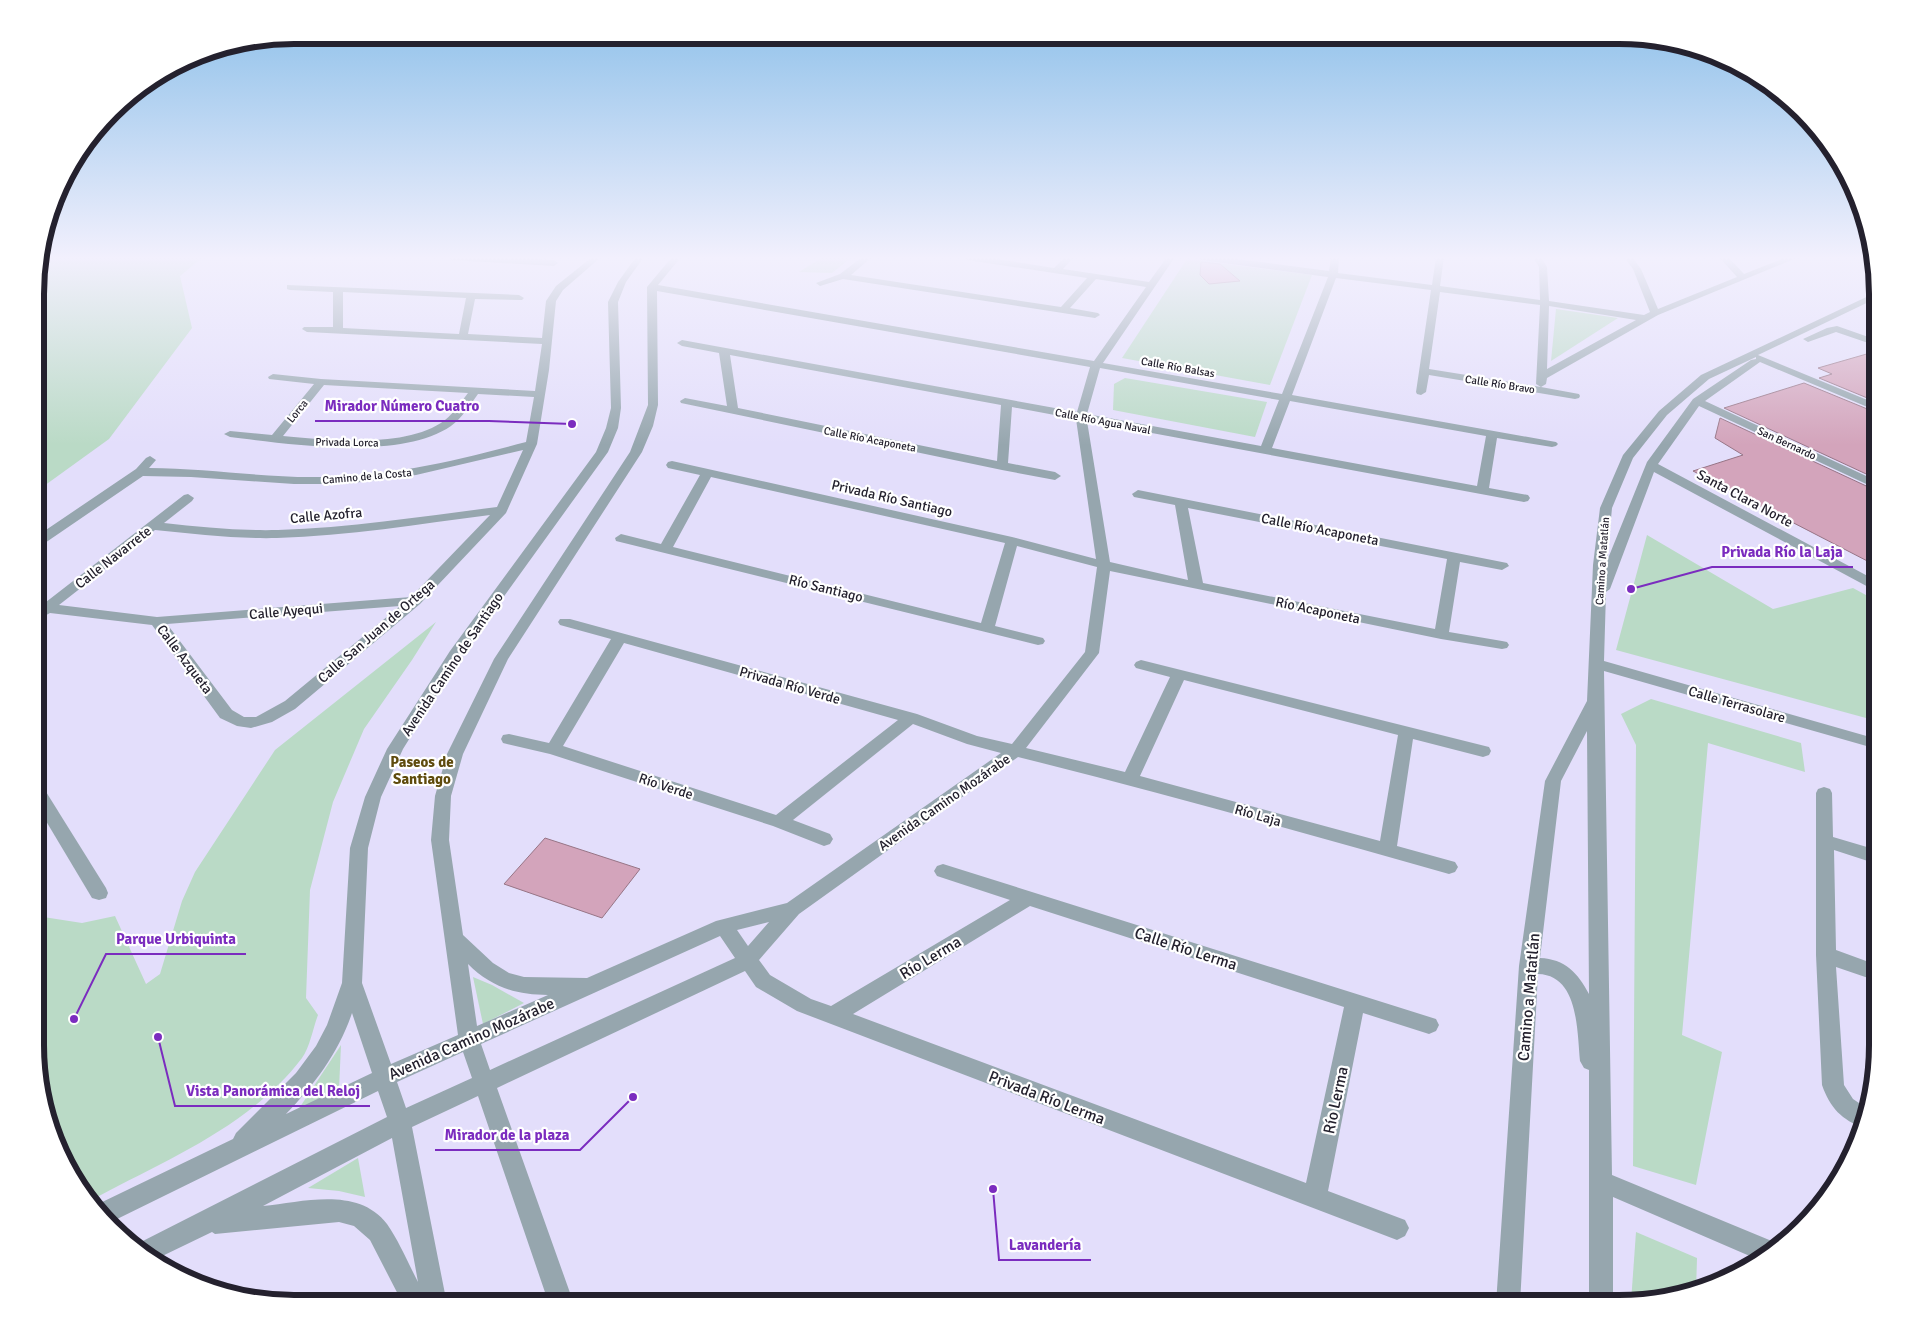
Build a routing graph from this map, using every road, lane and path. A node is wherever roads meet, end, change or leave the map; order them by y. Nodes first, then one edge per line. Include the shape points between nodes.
1 (338, 319) edge
2 (466, 319) edge
3 (549, 319) edge
4 (614, 319) edge
5 (652, 319) edge
6 (837, 319) edge
7 (1128, 319) edge
8 (1316, 319) edge
9 (1433, 319) edge
10 (1544, 319) edge
11 (1641, 319) edge
12 (1826, 319) edge
13 (307, 329) dead end
14 (338, 330) junction
15 (463, 337) junction
16 (1869, 340) edge
17 (547, 341) junction
18 (682, 343) dead end
19 (724, 350) junction
20 (1760, 358) junction
21 (1096, 365) junction
22 (1425, 371) junction
23 (273, 377) dead end
24 (1540, 377) junction
25 (321, 382) junction
26 (1541, 390) junction
27 (475, 391) junction
28 (1421, 392) dead end
29 (539, 394) junction
30 (1575, 396) dead end
31 (1285, 398) junction
32 (685, 401) dead end
33 (1697, 401) junction
34 (1007, 403) junction
35 (1869, 404) edge
36 (732, 411) junction
37 (1081, 417) junction
38 (230, 434) dead end
39 (1492, 434) junction
40 (274, 440) junction
41 (531, 444) junction
42 (1552, 444) dead end
43 (1264, 450) junction
44 (150, 460) dead end
45 (672, 464) dead end
46 (1651, 465) junction
47 (1002, 466) junction
48 (140, 472) junction
49 (707, 474) junction
50 (1055, 476) dead end
51 (1869, 481) edge
52 (1482, 491) junction
53 (1138, 494) dead end
54 (188, 498) dead end
55 (1524, 498) dead end
56 (1181, 502) junction
57 (502, 510) junction
58 (152, 526) junction
59 (44, 537) edge
60 (621, 538) dead end
61 (1012, 541) junction
62 (665, 548) junction
63 (1454, 556) junction
64 (1104, 566) junction
65 (1502, 566) dead end
66 (1869, 581) edge
67 (1196, 584) junction
68 (1599, 597) junction
69 (415, 601) junction
70 (44, 610) edge
71 (44, 612) edge
72 (157, 621) junction
73 (565, 622) dead end
74 (987, 628) junction
75 (1441, 635) junction
76 (620, 637) junction
77 (1038, 641) dead end
78 (1502, 645) dead end
79 (1597, 664) junction
80 (1141, 665) dead end
81 (1179, 674) junction
82 (1595, 702) junction
83 (911, 718) junction
84 (253, 724) joint
85 (1406, 732) junction
86 (510, 739) dead end
87 (1869, 741) edge
88 (553, 749) junction
89 (1483, 751) dead end
90 (1014, 752) junction
91 (1130, 779) junction
92 (1824, 793) dead end
93 (44, 803) edge
94 (779, 822) junction
95 (824, 839) dead end
96 (1824, 841) junction
97 (1387, 851) junction
98 (1869, 854) edge
99 (1449, 867) dead end
100 (943, 871) dead end
101 (99, 893) dead end
102 (1028, 898) junction
103 (792, 909) junction
104 (723, 926) junction
105 (454, 938) junction
106 (1826, 955) junction
107 (747, 961) junction
108 (1529, 966) junction
109 (1869, 969) edge
110 (352, 983) junction
111 (592, 984) junction
112 (1355, 1002) junction
113 (833, 1016) junction
114 (1429, 1026) dead end
115 (469, 1040) junction
116 (385, 1077) junction
117 (484, 1083) junction
118 (1859, 1117) edge
119 (400, 1122) junction
120 (1599, 1122) junction
121 (233, 1150) junction
122 (1601, 1181) junction
123 (1315, 1197) junction
124 (107, 1211) edge
125 (206, 1223) junction
126 (1397, 1228) dead end
127 (150, 1250) edge
128 (1763, 1250) edge
129 (412, 1295) edge
130 (433, 1295) edge
131 (559, 1295) edge
132 (1509, 1295) edge
133 (1601, 1295) edge

1 - 14 street
2 - 15 street
3 - 17 street, Calle San Juan de Ortega
4 - 110 street, Avenida Camino de Santiago via 616,408 602,452 455,654 395,749 373,798 359,848
5 - 105 street via 653,405 636,452 501,659 455,754 443,796 440,840
6 - 21 street, Calle Río Balsas
7 - 21 street, Avenida Camino Mozárabe
8 - 31 street
9 - 22 street
10 - 24 street
11 - 24 street
12 - 68 street, Camino a Matatlán via 1704,377 1663,413 1627,457 1606,508
13 - 14 street
14 - 15 street
15 - 17 street
16 - 20 street via 1837,329 1830,330
17 - 29 street, Calle San Juan de Ortega
18 - 19 street, Calle Río Agua Naval
19 - 34 street, Calle Río Agua Naval
19 - 36 street
20 - 33 street
20 - 35 street
21 - 31 street, Calle Río Balsas
21 - 37 street, Avenida Camino Mozárabe
22 - 26 street, Calle Río Bravo
22 - 28 street
23 - 25 street
24 - 26 street
25 - 27 street
25 - 40 street, Lorca
26 - 30 street, Calle Río Bravo
27 - 29 street
27 - 40 street, Privada Lorca via 448,424 432,433 364,444
29 - 41 street, Calle San Juan de Ortega
31 - 39 street, Calle Río Balsas
31 - 43 street
32 - 36 street, Calle Río Acaponeta
33 - 46 street
33 - 51 street, San Bernardo
34 - 37 street, Calle Río Agua Naval
34 - 47 street
36 - 47 street, Calle Río Acaponeta
37 - 43 street, Calle Río Agua Naval
37 - 64 street, Avenida Camino Mozárabe
38 - 40 street, Privada Lorca
39 - 42 street, Calle Río Balsas
39 - 52 street
41 - 48 street, Camino de la Costa via 426,470 344,480
41 - 57 street, Calle San Juan de Ortega
43 - 52 street, Calle Río Agua Naval
44 - 48 street
45 - 49 street, Privada Río Santiago
46 - 66 street, Santa Clara Norte
46 - 68 street
47 - 50 street, Calle Río Acaponeta
48 - 59 street
49 - 61 street, Privada Río Santiago
49 - 62 street
52 - 55 street, Calle Río Agua Naval
53 - 56 street, Calle Río Acaponeta
54 - 58 street, Calle Navarrete
56 - 63 street, Calle Río Acaponeta
56 - 67 street
57 - 58 street, Calle Azofra via 334,531 277,534
57 - 69 street, Calle San Juan de Ortega
58 - 70 street, Calle Navarrete
60 - 62 street, Río Santiago
61 - 64 street, Privada Río Santiago
61 - 74 street
62 - 74 street, Río Santiago
63 - 65 street, Calle Río Acaponeta
63 - 75 street
64 - 67 street, Río Acaponeta
64 - 90 street, Avenida Camino Mozárabe via 1092,653
67 - 75 street, Río Acaponeta
68 - 79 street, Camino a Matatlán
69 - 72 street, Calle Ayequi
69 - 84 street, Calle San Juan de Ortega via 290,705
71 - 72 street, Calle Azqueta
72 - 84 street, Calle Azqueta via 226,714 235,721
73 - 76 street, Privada Río Verde
74 - 77 street, Río Santiago
75 - 78 street, Río Acaponeta
76 - 83 street, Privada Río Verde
76 - 88 street
79 - 82 street, Camino a Matatlán
79 - 87 street, Calle Terrasolare
80 - 81 street
81 - 85 street
81 - 91 street
82 - 108 street, Camino a Matatlán via 1553,781
82 - 120 street, Camino a Matatlán
83 - 90 street, Privada Río Verde
83 - 94 street
85 - 89 street
85 - 97 street
86 - 88 street, Río Verde
88 - 94 street, Río Verde
90 - 91 street, Río Laja
90 - 103 street, Avenida Camino Mozárabe
91 - 97 street, Río Laja
92 - 96 street
93 - 101 street
94 - 95 street, Río Verde
96 - 98 street
96 - 106 street
97 - 99 street, Río Laja
100 - 102 street, Calle Río Lerma
102 - 112 street, Calle Río Lerma
102 - 113 street, Río Lerma
103 - 104 street, Avenida Camino Mozárabe
103 - 107 street, Avenida Camino Mozárabe
104 - 107 street, Privada Río Lerma
104 - 111 street, Avenida Camino Mozárabe
105 - 111 street via 490,972 507,982 531,986
105 - 115 street
106 - 109 street
106 - 118 street via 1833,1085 1837,1099
107 - 113 street, Privada Río Lerma via 763,981 804,1005
107 - 117 street, Avenida Camino Mozárabe
108 - 120 street via 1556,969 1575,984 1583,1009
108 - 132 street, Camino a Matatlán
110 - 116 street, Avenida Camino de Santiago
110 - 121 street via 332,1037 313,1068 293,1093
111 - 115 street, Avenida Camino Mozárabe
112 - 114 street, Calle Río Lerma
112 - 123 street, Río Lerma
113 - 123 street, Privada Río Lerma
115 - 116 street, Avenida Camino Mozárabe
115 - 117 street
116 - 119 street, Avenida Camino de Santiago
116 - 121 street, Avenida Camino Mozárabe
117 - 119 street, Avenida Camino Mozárabe
117 - 131 street
119 - 125 street, Avenida Camino Mozárabe
119 - 130 street, Avenida Camino de Santiago
120 - 122 street, Camino a Matatlán
121 - 124 street, Avenida Camino Mozárabe
122 - 128 street
122 - 133 street, Camino a Matatlán
123 - 126 street, Privada Río Lerma
125 - 127 street, Avenida Camino Mozárabe
125 - 129 street via 339,1210 361,1216 378,1232

